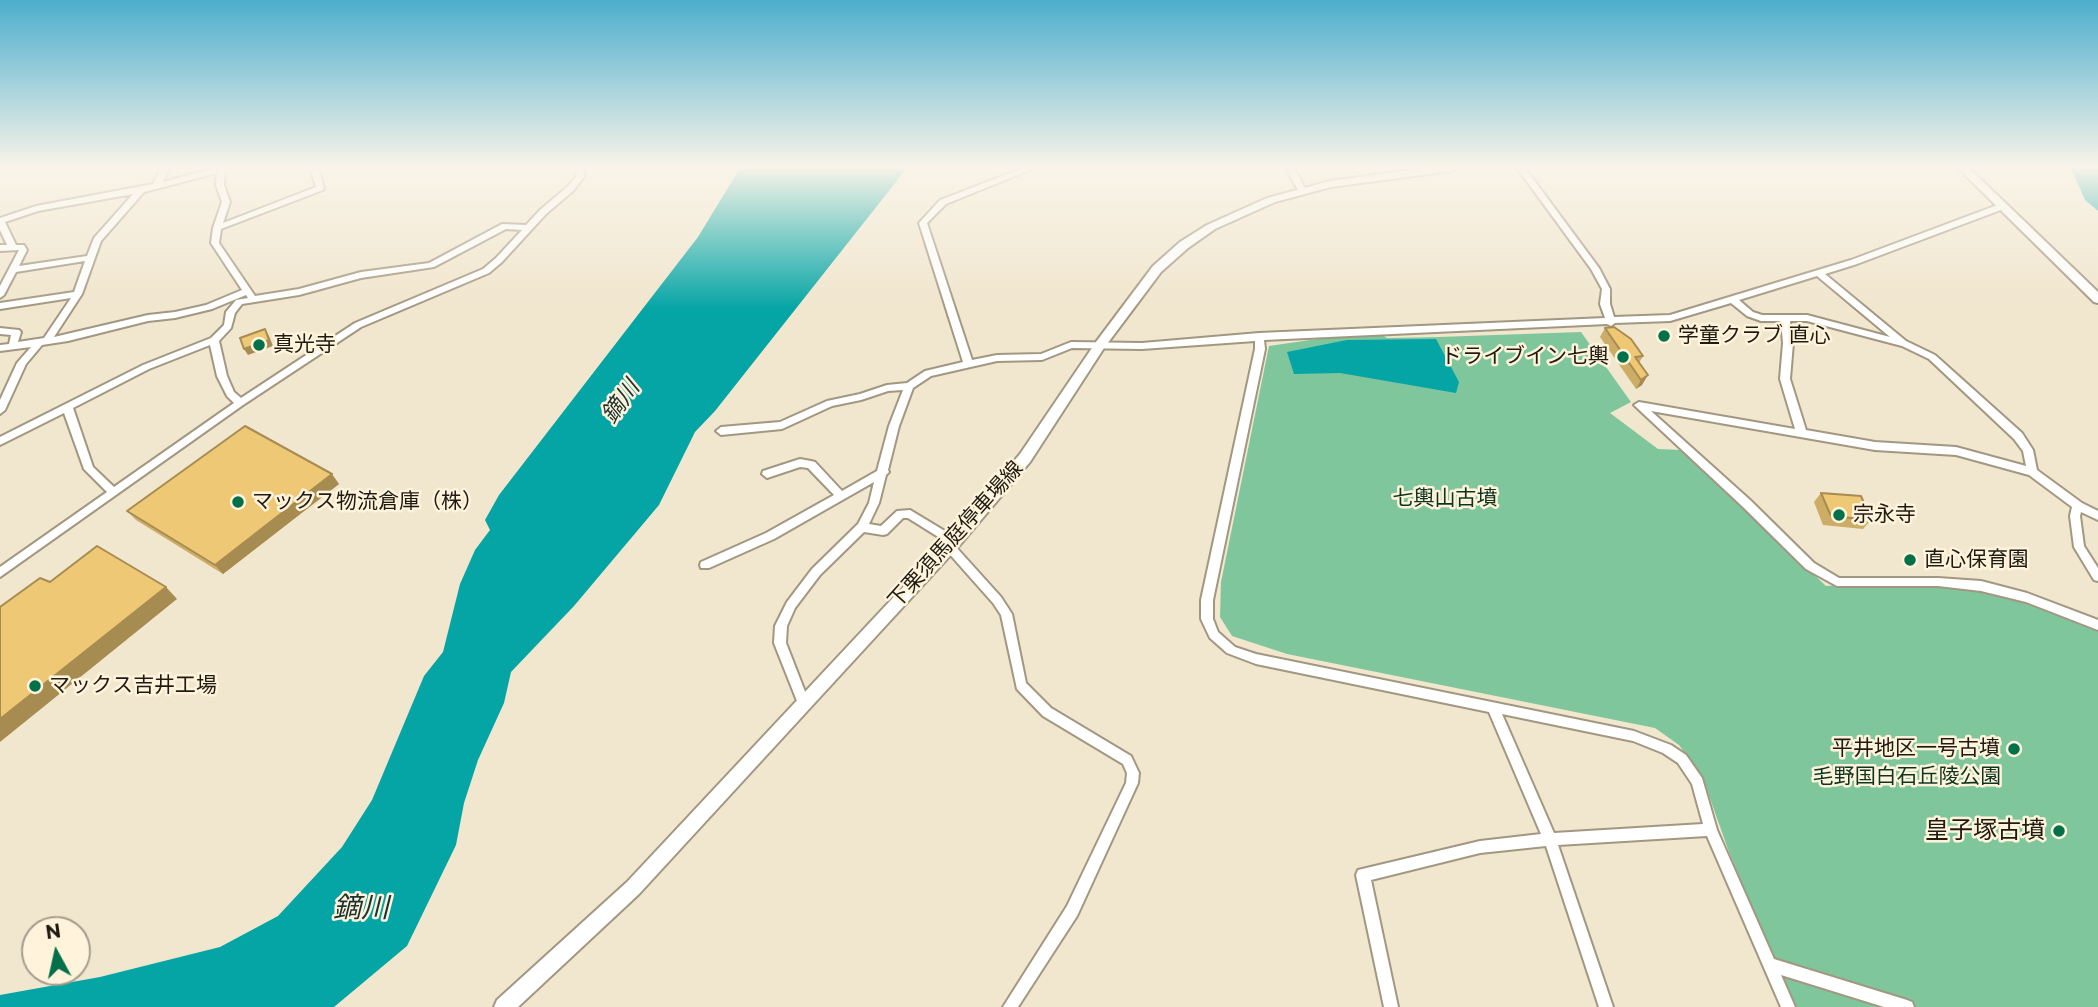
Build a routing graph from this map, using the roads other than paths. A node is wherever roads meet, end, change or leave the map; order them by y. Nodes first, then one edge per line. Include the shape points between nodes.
1 (18, 215) edge
2 (118, 215) edge
3 (222, 215) edge
4 (250, 215) edge
5 (541, 215) edge
6 (931, 215) edge
7 (1236, 215) edge
8 (1556, 215) edge
9 (1980, 215) edge
10 (2012, 215) edge
11 (0, 221) edge
12 (217, 228) junction
13 (527, 228) junction
14 (12, 246) junction
15 (0, 248) edge
16 (89, 258) junction
17 (13, 270) junction
18 (1818, 272) junction
19 (78, 294) junction
20 (250, 294) junction
21 (0, 295) edge
22 (1732, 299) junction
23 (2098, 299) edge
24 (0, 306) edge
25 (1785, 318) junction
26 (1611, 323) junction
27 (0, 331) edge
28 (1259, 336) junction
29 (214, 340) junction
30 (42, 343) junction
31 (1905, 344) junction
32 (13, 345) junction
33 (1100, 345) junction
34 (0, 348) edge
35 (968, 362) junction
36 (908, 386) junction
37 (240, 403) junction
38 (67, 406) junction
39 (0, 410) edge
40 (721, 432) dead end
41 (1802, 433) junction
42 (0, 440) edge
43 (884, 472) junction
44 (2032, 472) junction
45 (767, 474) dead end
46 (113, 492) junction
47 (841, 496) junction
48 (2078, 506) junction
49 (2098, 516) edge
50 (862, 527) junction
51 (952, 544) junction
52 (705, 565) dead end
53 (0, 573) edge
54 (2098, 577) edge
55 (2098, 625) edge
56 (803, 702) junction
57 (1493, 707) junction
58 (1711, 830) junction
59 (1550, 839) junction
60 (1771, 965) junction
61 (504, 1007) edge
62 (1010, 1007) edge
63 (1391, 1007) edge
64 (1606, 1007) edge
65 (1788, 1007) edge
66 (1907, 1007) edge

1 - 11 street
2 - 16 street via 101,233
3 - 12 street
4 - 12 street
5 - 13 street
6 - 35 street via 923,223
7 - 33 main road, 下栗須馬庭停車場線 via 1184,245 1157,269
8 - 26 street via 1606,289
9 - 18 street
10 - 23 main road
11 - 14 street
12 - 20 street via 215,243
13 - 20 street via 505,226 431,265 361,275 299,292
13 - 37 street via 486,271 358,325
14 - 15 street
14 - 17 street via 23,250
16 - 17 street
16 - 19 street
17 - 21 street
18 - 22 street
18 - 31 street
19 - 24 street
19 - 30 street
20 - 29 street via 233,306 228,326
20 - 30 street
22 - 25 street via 1761,318
22 - 26 street via 1670,318
25 - 31 street via 1824,322
25 - 41 street via 1785,379
26 - 28 street
27 - 32 street via 16,332
28 - 33 street via 1129,347
28 - 57 street via 1207,600 1207,619 1214,635 1231,650 1256,659
29 - 37 street via 222,376
29 - 38 street
30 - 32 street
30 - 39 street via 22,363
31 - 44 street via 1943,366 2018,436 2028,450
32 - 34 street
33 - 35 street via 1071,345 1042,358
33 - 51 main road, 下栗須馬庭停車場線 via 1025,458
35 - 36 street via 928,373
36 - 40 street via 830,403 782,425
36 - 43 street
37 - 46 street
38 - 42 street
38 - 46 street via 89,469
41 - 44 street via 1875,446 1956,451
41 - 55 street via 1639,405 1810,566 1837,582 1981,586
43 - 47 street
43 - 50 street
44 - 48 street
45 - 47 street via 811,464
46 - 53 street
47 - 52 street via 770,536
48 - 49 street
48 - 54 street via 2079,547
50 - 51 street via 883,531 901,514 910,514
50 - 56 street via 816,572 781,626 780,643
51 - 56 main road, 下栗須馬庭停車場線
51 - 62 street via 1006,614 1021,685 1047,712 1127,760 1133,773 1072,911
56 - 61 main road, 下栗須馬庭停車場線 via 633,888
57 - 58 street via 1634,737 1667,749 1682,759 1698,782
57 - 59 street
58 - 59 street
58 - 60 street
59 - 63 street via 1480,847 1363,874
59 - 64 street
60 - 65 street
60 - 66 street

